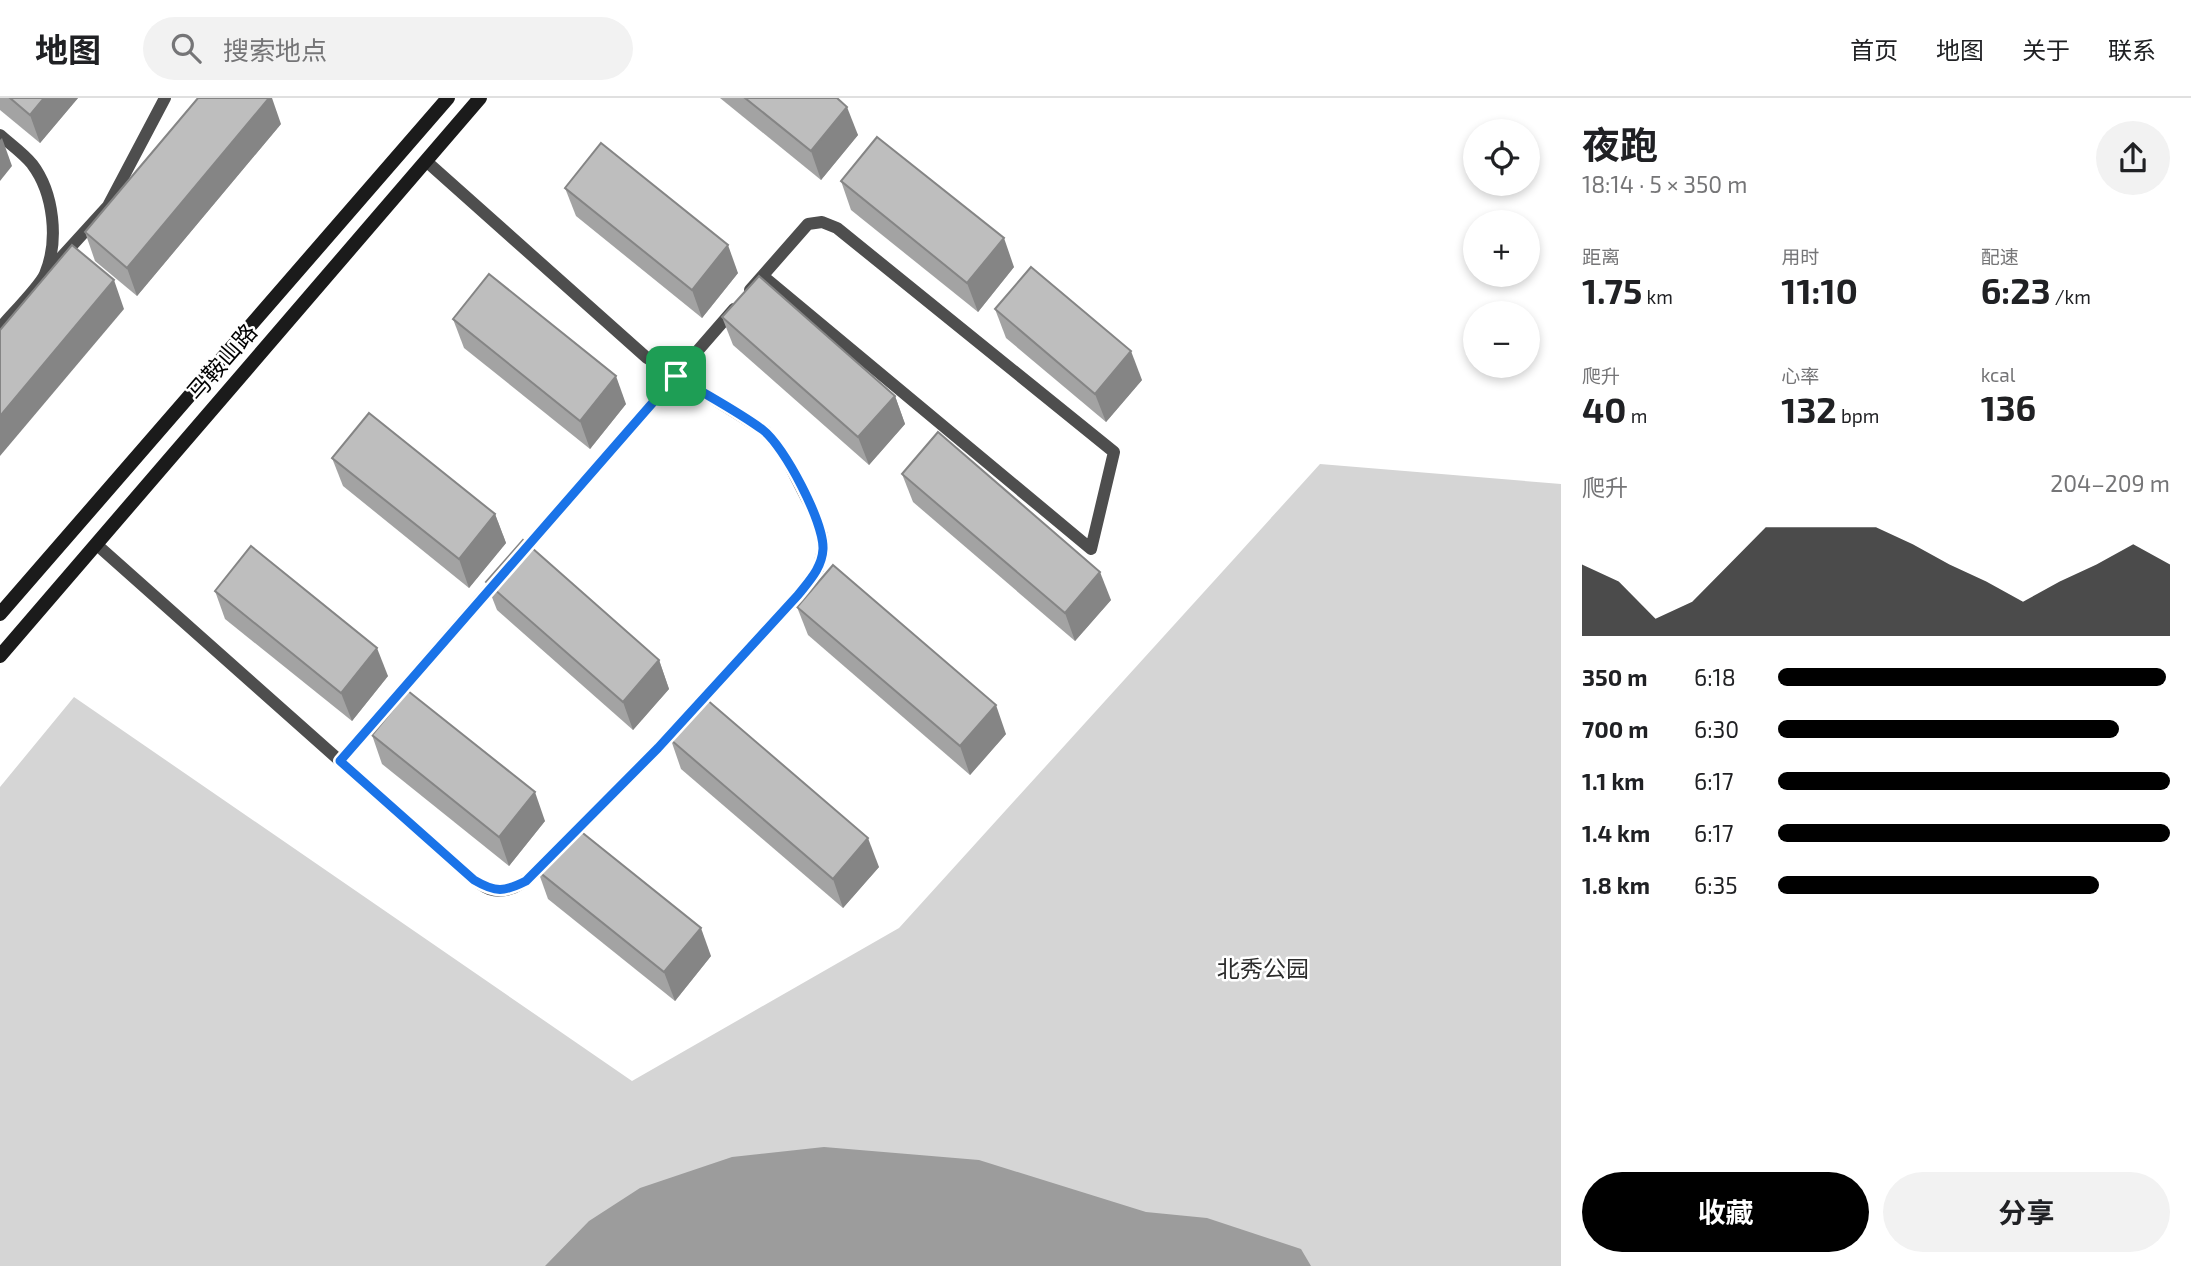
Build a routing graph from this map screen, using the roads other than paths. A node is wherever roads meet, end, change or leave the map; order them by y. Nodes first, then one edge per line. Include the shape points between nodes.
1 (165, 98) edge
2 (448, 98) edge
3 (480, 98) edge
4 (0, 135) edge
5 (426, 161) junction
6 (44, 275) junction
7 (763, 276) junction
8 (0, 328) edge
9 (676, 376) junction
10 (96, 544) junction
11 (0, 614) edge
12 (0, 656) edge
13 (340, 761) junction

1 - 6 lane via 108,206
2 - 11 main road, 马鞍山路
3 - 5 main road, 马鞍山路
4 - 6 lane via 32,164 46,188 51,247
5 - 9 lane via 647,358
5 - 10 main road, 马鞍山路
6 - 8 lane
7 - 7 lane via 808,224 822,222 837,228 1114,452 1091,549
7 - 9 lane
9 - 13 lane
9 - 13 lane via 765,431 785,456 813,511 823,550 818,569 798,595 649,758 526,881 507,890 490,889 474,880
10 - 12 main road, 马鞍山路
10 - 13 lane

